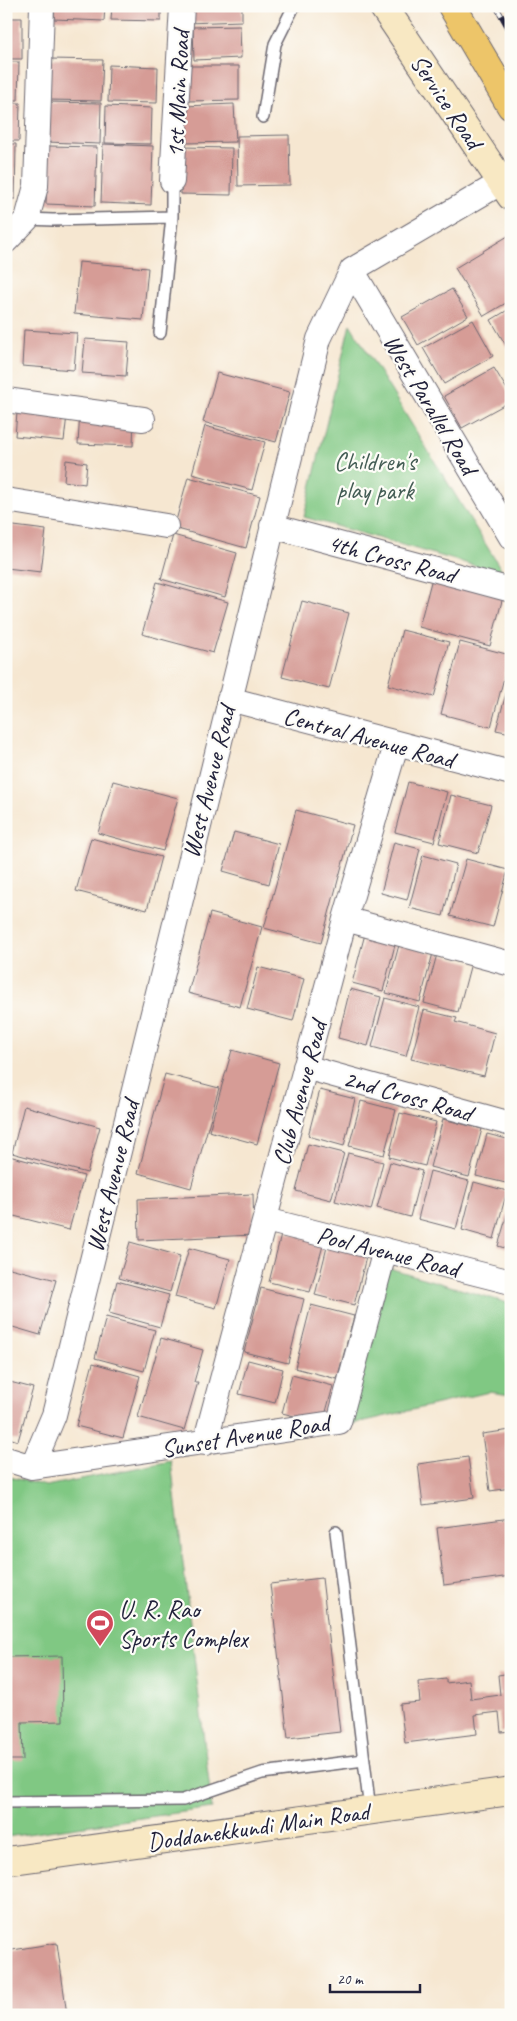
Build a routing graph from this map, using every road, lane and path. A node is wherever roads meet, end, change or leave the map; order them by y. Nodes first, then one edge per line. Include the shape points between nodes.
1 (42, 6) edge
2 (182, 6) edge
3 (294, 6) edge
4 (383, 6) edge
5 (452, 6) edge
6 (511, 106) edge
7 (263, 117) dead end
8 (172, 181) joint
9 (507, 189) edge
10 (172, 217) junction
11 (27, 219) junction
12 (6, 241) edge
13 (352, 270) junction
14 (160, 333) dead end
15 (6, 400) edge
16 (143, 420) dead end
17 (6, 500) edge
18 (166, 526) dead end
19 (272, 526) junction
20 (511, 538) edge
21 (511, 590) edge
22 (228, 699) junction
23 (396, 745) junction
24 (511, 773) edge
25 (345, 919) junction
26 (511, 964) edge
27 (305, 1067) junction
28 (511, 1124) edge
29 (266, 1220) junction
30 (385, 1250) junction
31 (511, 1282) edge
32 (206, 1443) junction
33 (6, 1459) edge
34 (32, 1467) junction
35 (336, 1532) dead end
36 (364, 1760) junction
37 (511, 1791) edge
38 (6, 1802) edge
39 (370, 1810) junction
40 (6, 1861) edge

1 - 11 street via 36,186
2 - 8 street, 1st Main Road
3 - 7 lane via 275,44
4 - 9 street, Service Road
5 - 6 highway
8 - 10 lane
9 - 13 street
10 - 11 lane
10 - 14 lane
11 - 12 street
13 - 19 street, West Avenue Road via 319,339
13 - 20 street, West Parallel Road
15 - 16 street
17 - 18 street
19 - 21 street, 4th Cross Road
19 - 22 street, West Avenue Road
22 - 23 street, Central Avenue Road
22 - 34 street, West Avenue Road via 54,1415
23 - 24 street, Central Avenue Road
23 - 25 street, Club Avenue Road
25 - 26 street
25 - 27 street, Club Avenue Road
27 - 28 street, 2nd Cross Road
27 - 29 street, Club Avenue Road
29 - 30 street, Pool Avenue Road
29 - 32 street, Club Avenue Road
30 - 31 street, Pool Avenue Road
30 - 32 street, Sunset Avenue Road via 339,1422
32 - 34 street, Sunset Avenue Road
33 - 34 street, Sunset Avenue Road
35 - 36 lane
36 - 38 lane via 262,1773 183,1800
36 - 39 lane
37 - 39 street, Doddanekkundi Main Road
39 - 40 street, Doddanekkundi Main Road

